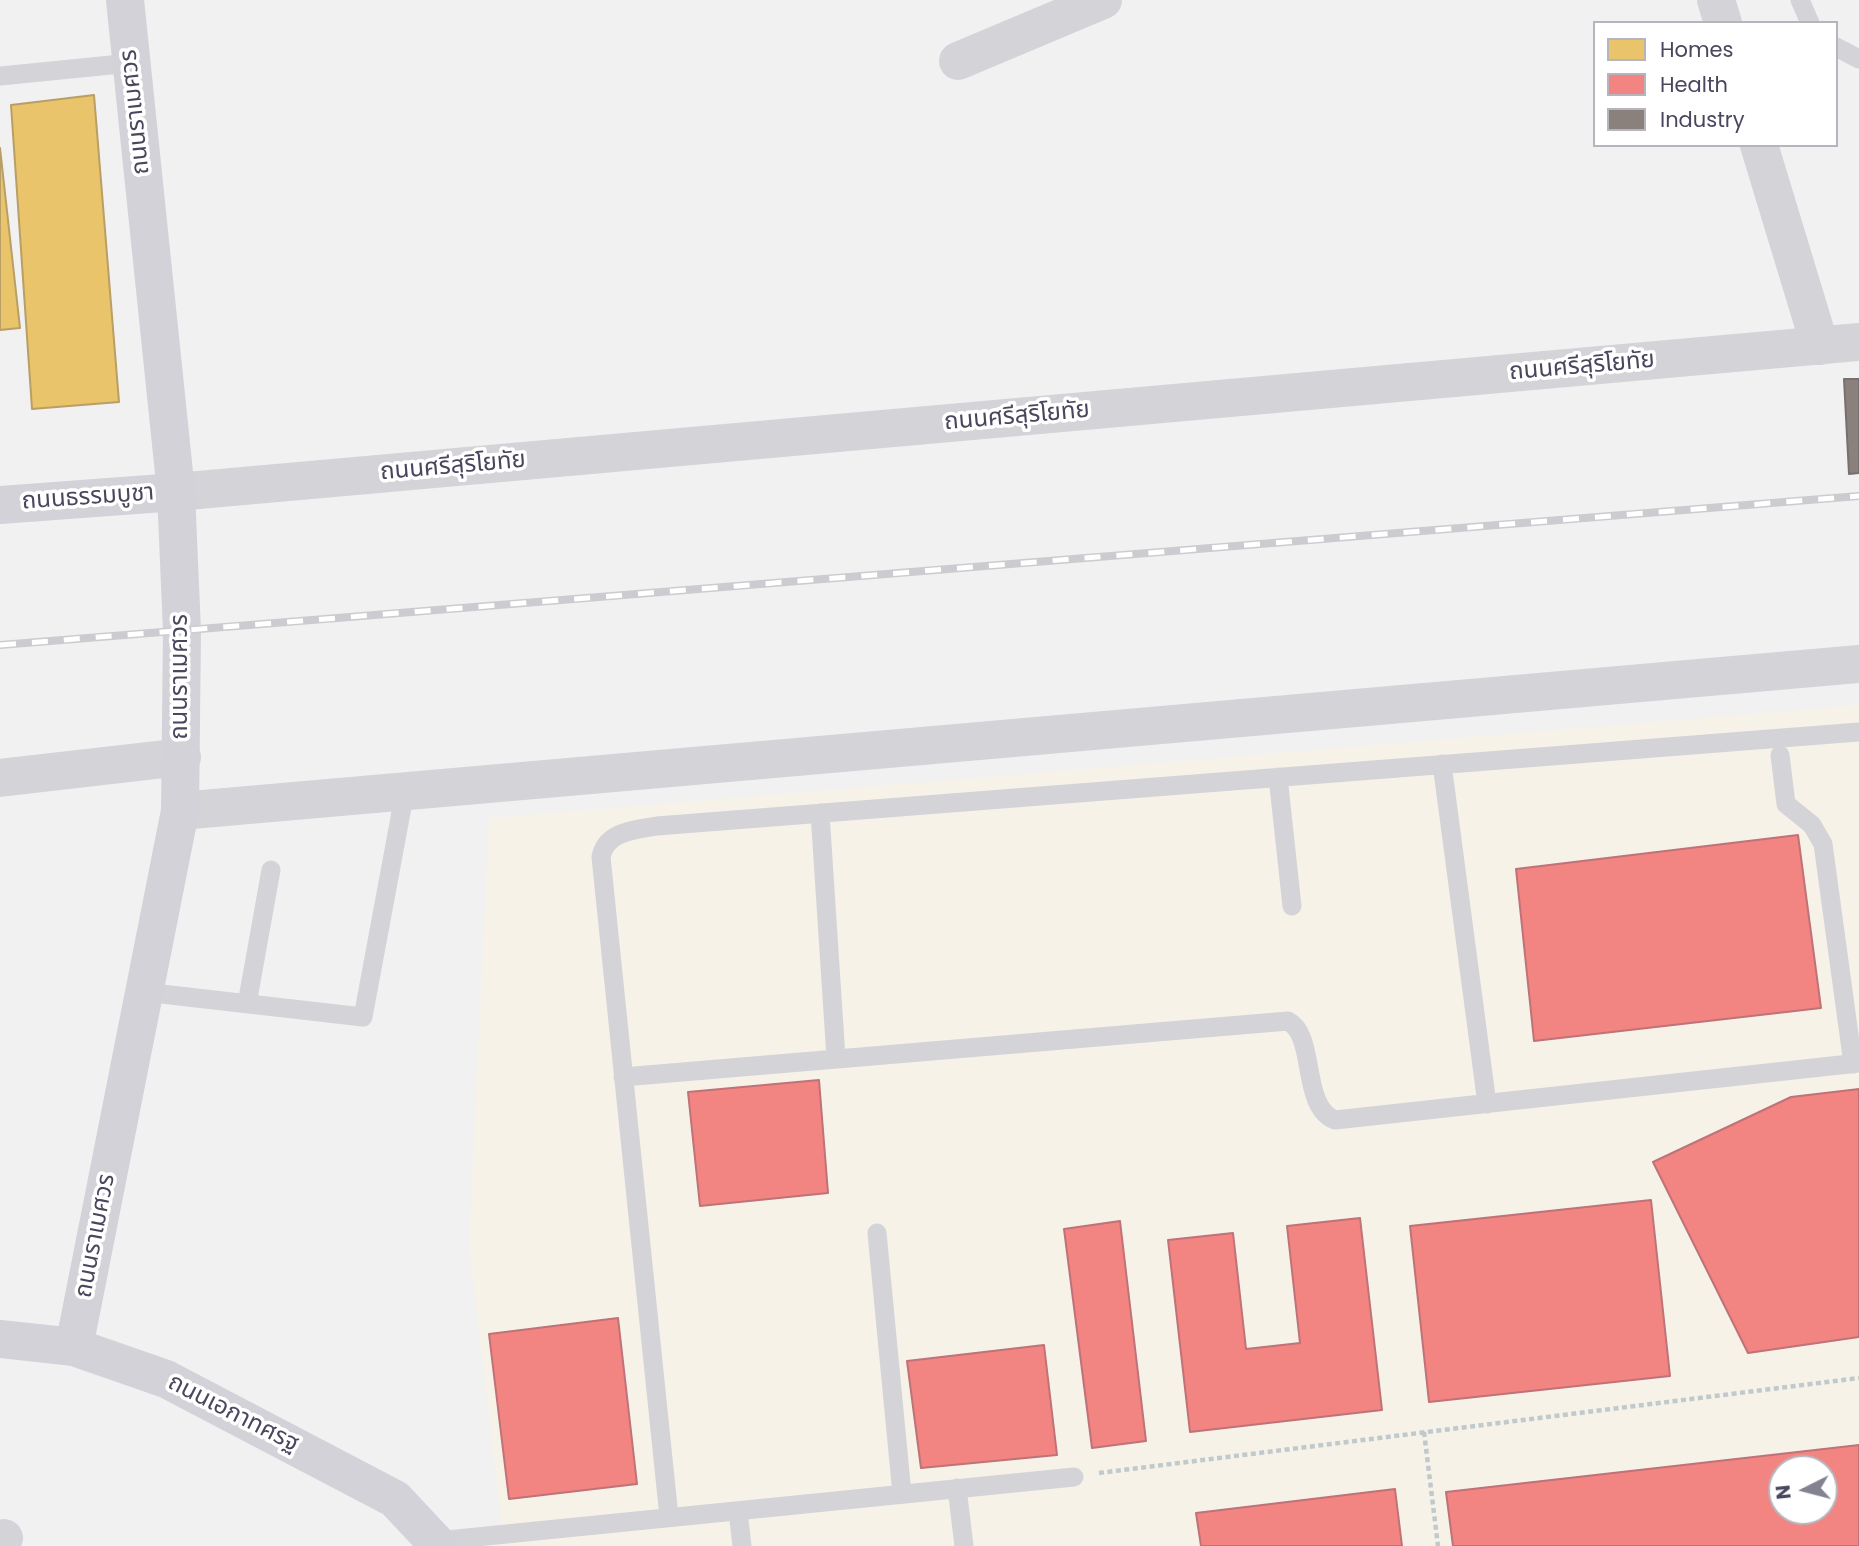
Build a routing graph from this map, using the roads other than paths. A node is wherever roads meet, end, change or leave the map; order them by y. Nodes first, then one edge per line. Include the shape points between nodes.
1 (125, 0) edge
2 (1103, 0) edge
3 (1716, 0) edge
4 (1800, 0) edge
5 (1722, 21) edge
6 (1809, 21) edge
7 (1838, 48) edge
8 (1859, 59) edge
9 (958, 61) dead end
10 (131, 63) junction
11 (0, 76) edge
12 (1760, 147) edge
13 (1859, 342) edge
14 (1820, 346) junction
15 (176, 492) junction
16 (0, 505) edge
17 (1859, 664) edge
18 (1859, 732) edge
19 (1780, 755) dead end
20 (182, 757) junction
21 (1442, 764) junction
22 (1278, 777) junction
23 (0, 778) edge
24 (405, 791) junction
25 (180, 811) junction
26 (820, 813) junction
27 (271, 870) dead end
28 (1292, 906) dead end
29 (144, 992) junction
30 (247, 1004) junction
31 (836, 1058) junction
32 (1856, 1064) edge
33 (623, 1077) junction
34 (1487, 1104) junction
35 (877, 1233) dead end
36 (0, 1339) edge
37 (74, 1347) junction
38 (1074, 1476) road end
39 (957, 1488) junction
40 (902, 1494) junction
41 (738, 1511) junction
42 (669, 1517) junction
43 (438, 1544) edge
44 (743, 1546) edge
45 (964, 1546) edge

1 - 10 main road, ถนนราเมศวร
2 - 9 street
3 - 5 street
4 - 6 lane
7 - 8 lane
10 - 11 lane
10 - 15 main road, ถนนราเมศวร
12 - 14 street
13 - 14 street, ถนนศรีสุริโยทัย
14 - 15 street, ถนนศรีสุริโยทัย
15 - 16 main road, ถนนธรรมบูชา
15 - 20 main road, ถนนราเมศวร
17 - 24 street
18 - 21 lane
19 - 32 lane via 1786,804 1812,825 1823,844
20 - 23 street
20 - 25 main road, ถนนราเมศวร
21 - 22 lane
21 - 34 lane
22 - 26 lane
22 - 28 lane
24 - 25 street
24 - 30 lane via 363,1017
25 - 29 main road, ถนนราเมศวร
26 - 31 lane
26 - 33 lane via 657,826 620,833 608,841 601,857
27 - 30 lane
29 - 30 lane
29 - 37 main road, ถนนราเมศวร
31 - 33 lane
31 - 34 lane via 1288,1021 1300,1034 1315,1095 1328,1117 1354,1119
32 - 34 lane
33 - 42 lane
35 - 40 lane
36 - 37 main road, ถนนเอกาทศรฐ
37 - 43 main road, ถนนเอกาทศรฐ via 166,1379 395,1499
38 - 39 lane
39 - 40 lane
39 - 45 lane
40 - 41 lane
41 - 42 lane
41 - 44 lane
42 - 43 lane

